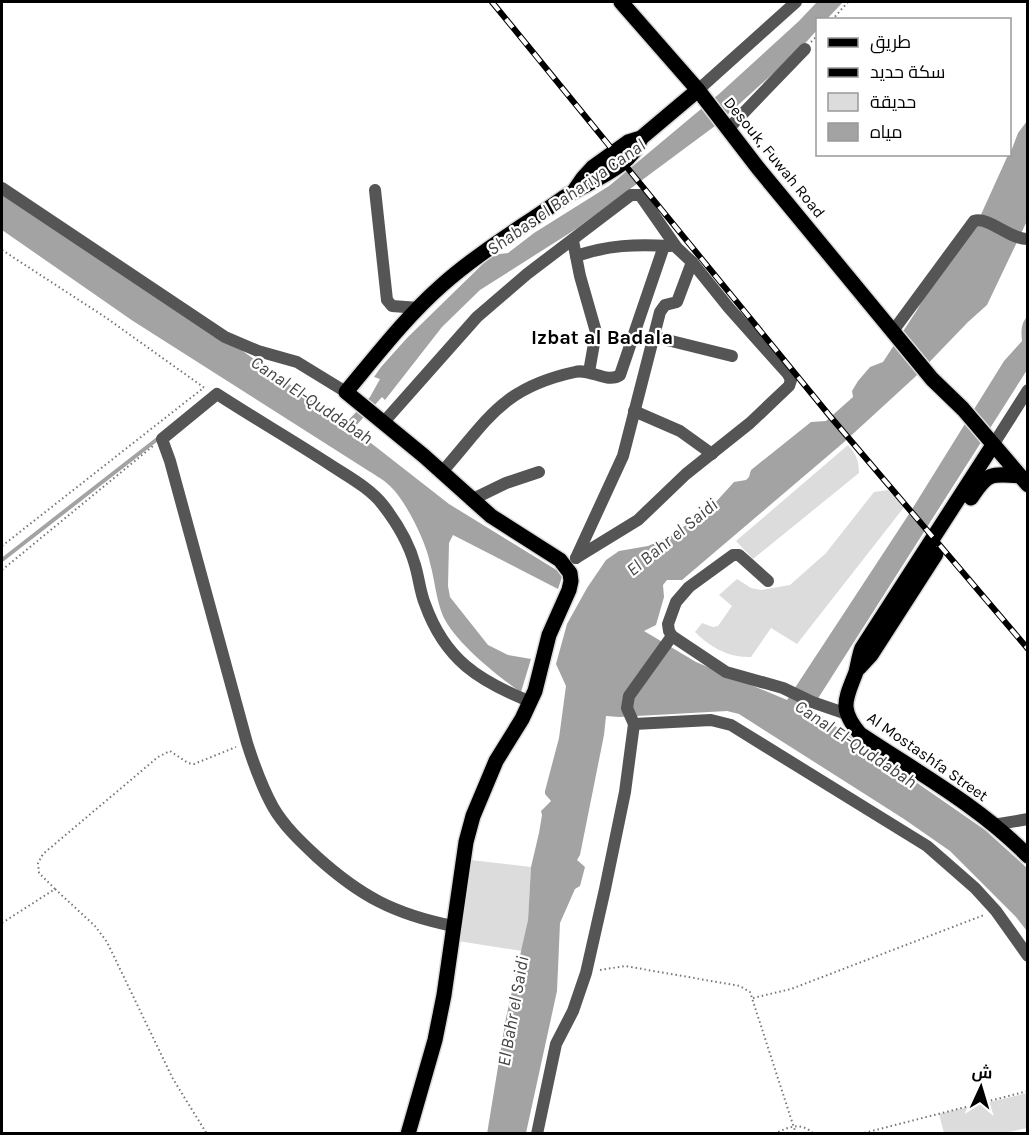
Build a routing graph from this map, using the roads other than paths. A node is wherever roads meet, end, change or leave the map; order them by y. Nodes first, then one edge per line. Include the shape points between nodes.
1 (621, 2) edge
2 (796, 2) edge
3 (805, 49) dead end
4 (702, 96) junction
5 (729, 128) junction
6 (2, 188) edge
7 (375, 190) dead end
8 (1023, 239) edge
9 (573, 241) junction
10 (670, 247) junction
11 (576, 256) junction
12 (692, 262) junction
13 (419, 308) junction
14 (896, 334) junction
15 (655, 337) junction
16 (732, 356) dead end
17 (589, 372) junction
18 (1028, 390) edge
19 (346, 392) junction
20 (634, 411) junction
21 (373, 415) junction
22 (993, 444) junction
23 (712, 454) junction
24 (442, 472) junction
25 (539, 472) dead end
26 (1024, 481) edge
27 (967, 495) junction
28 (471, 500) junction
29 (573, 566) junction
30 (768, 581) dead end
31 (672, 636) junction
32 (533, 697) junction
33 (847, 714) junction
34 (634, 724) junction
35 (1028, 819) edge
36 (993, 825) junction
37 (1028, 856) edge
38 (453, 926) junction
39 (1028, 956) edge
40 (408, 1134) edge
41 (537, 1134) edge

1 - 4 main road, Desouk, Fuwah Road
2 - 4 street
3 - 5 street
4 - 5 main road, Desouk, Fuwah Road
4 - 13 main road via 641,138 622,162 463,268
5 - 14 main road, Desouk, Fuwah Road
6 - 19 street via 225,337 297,362
7 - 13 street via 387,300 392,306
8 - 14 street via 978,219 971,223
9 - 10 street via 637,194
9 - 11 street
9 - 21 street via 477,316
10 - 11 street via 610,246
10 - 12 street
10 - 17 street via 620,375 610,378
11 - 17 street via 596,332
12 - 15 street via 677,302 664,305 660,312
12 - 23 street via 791,380 750,423
13 - 19 main road
14 - 22 main road, Desouk, Fuwah Road
15 - 16 street
15 - 20 street
17 - 24 street via 572,372 533,385 502,403
18 - 22 street
19 - 21 main road
20 - 23 street via 680,431
20 - 29 street via 623,456
21 - 24 main road
22 - 26 main road
22 - 27 main road, Al Mostashfa Street
23 - 29 street via 638,520
24 - 28 main road
25 - 28 street
26 - 27 main road, Al Mostashfa Street via 996,474
27 - 33 main road, Al Mostashfa Street via 871,655 856,670 847,692
28 - 29 main road via 516,534
29 - 32 main road
30 - 31 street via 739,555 729,557 676,602 668,624
31 - 33 street via 726,672 767,682
31 - 34 street via 629,696 627,708
32 - 38 main road via 496,761 473,816
32 - 38 street via 495,687 447,646 424,603 408,544 381,502 353,480 217,394 162,439 247,743 258,775 279,814 306,847 361,893 430,921
33 - 36 main road, Al Mostashfa Street via 860,734
34 - 39 street via 711,720 731,725 927,846 996,911
34 - 41 street via 625,792 586,973 558,1039
35 - 36 street
36 - 37 main road, Al Mostashfa Street
38 - 40 main road via 435,1040

